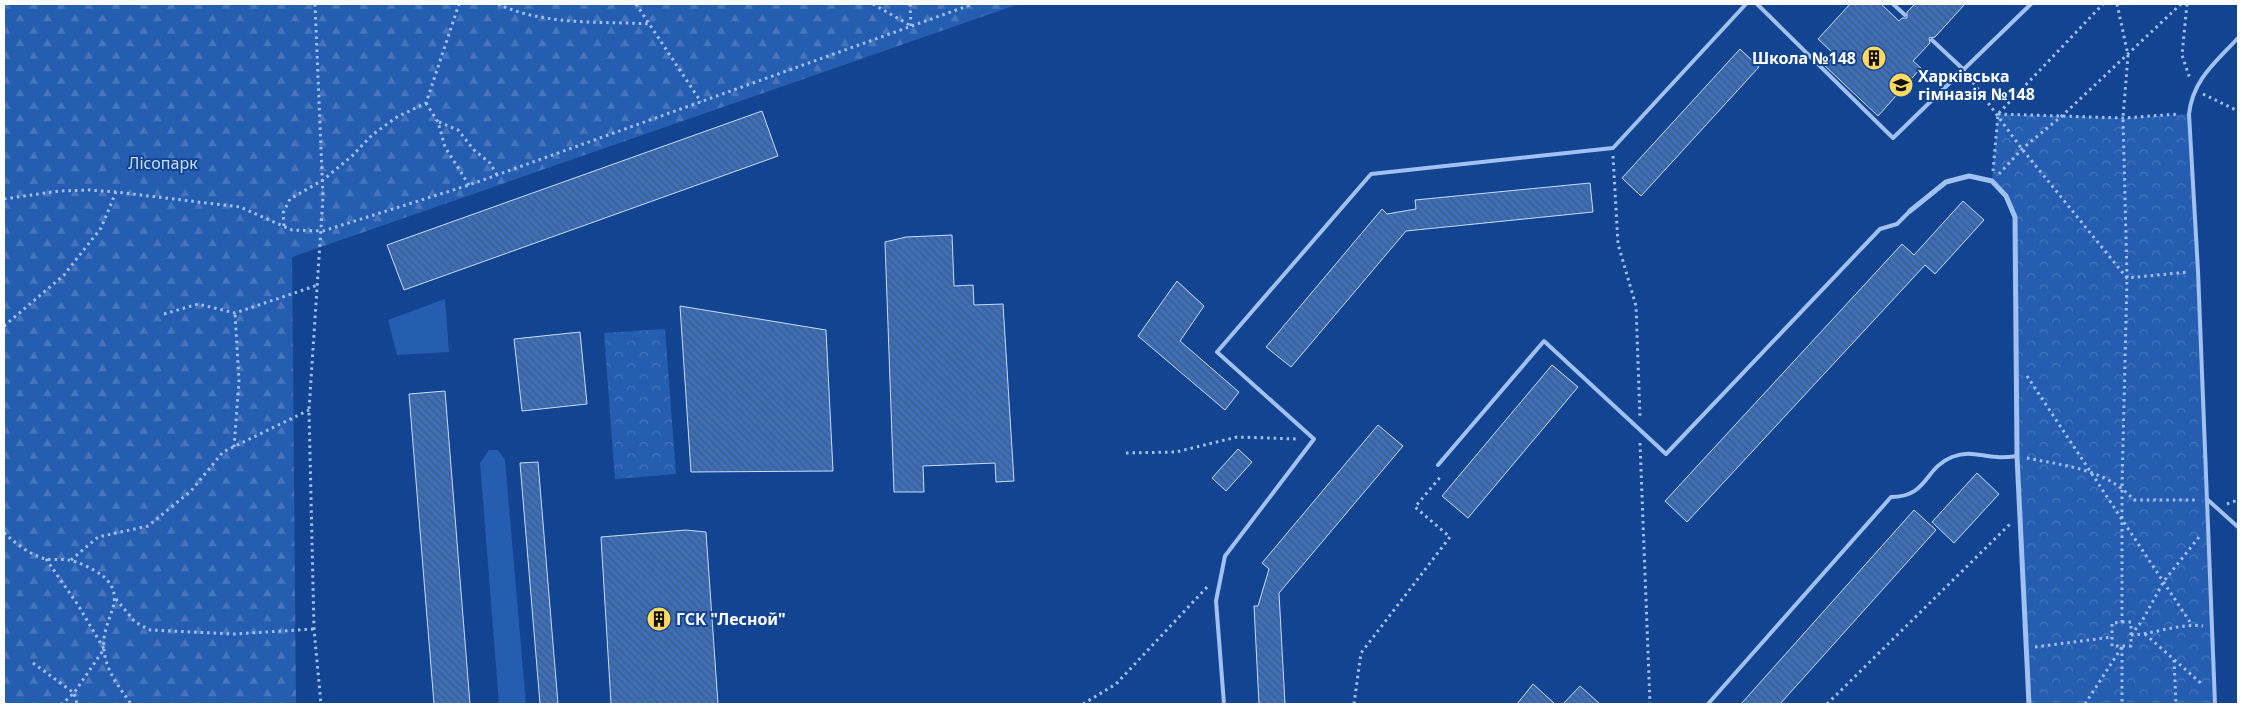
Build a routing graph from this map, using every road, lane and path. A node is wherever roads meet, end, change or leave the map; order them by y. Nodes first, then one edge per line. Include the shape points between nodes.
1 (316, 4) edge
2 (459, 4) edge
3 (498, 4) edge
4 (507, 4) edge
5 (636, 4) edge
6 (873, 4) edge
7 (910, 4) edge
8 (973, 4) edge
9 (1746, 4) edge
10 (1758, 4) edge
11 (1893, 4) edge
12 (2031, 4) edge
13 (2103, 4) edge
14 (2117, 4) edge
15 (2181, 4) edge
16 (2187, 4) edge
17 (509, 8) junction
18 (1905, 15) dead end
19 (650, 24) junction
20 (911, 26) junction
21 (2238, 38) edge
22 (1932, 40) dead end
23 (2128, 55) junction
24 (1964, 70) junction
25 (2194, 90) junction
26 (701, 102) junction
27 (426, 103) junction
28 (2238, 111) edge
29 (1998, 114) junction
30 (2189, 114) junction
31 (2063, 115) junction
32 (2123, 118) junction
33 (438, 122) junction
34 (2022, 149) junction
35 (497, 175) junction
36 (322, 180) junction
37 (1992, 181) junction
38 (469, 185) junction
39 (116, 192) junction
40 (4, 199) edge
41 (1910, 211) joint
42 (283, 213) junction
43 (275, 221) junction
44 (284, 226) junction
45 (323, 231) junction
46 (2198, 271) junction
47 (2127, 278) junction
48 (318, 285) junction
49 (235, 313) junction
50 (164, 314) dead end
51 (4, 326) edge
52 (2015, 356) junction
53 (308, 410) junction
54 (1314, 439) junction
55 (234, 447) junction
56 (1126, 453) dead end
57 (2016, 456) junction
58 (1438, 465) dead end
59 (1447, 469) dead end
60 (2088, 470) junction
61 (2122, 487) junction
62 (2208, 500) junction
63 (2020, 514) junction
64 (2122, 518) junction
65 (2209, 524) junction
66 (2238, 527) edge
67 (4, 533) edge
68 (45, 559) junction
69 (71, 560) junction
70 (1222, 571) junction
71 (2164, 581) junction
72 (116, 599) junction
73 (2122, 622) junction
74 (2192, 625) junction
75 (2212, 626) junction
76 (314, 629) junction
77 (2145, 634) junction
78 (2131, 635) junction
79 (2112, 637) junction
80 (2122, 646) junction
81 (2026, 648) junction
82 (104, 650) junction
83 (2174, 659) junction
84 (33, 662) dead end
85 (74, 693) junction
86 (2214, 693) junction
87 (62, 704) edge
88 (77, 704) edge
89 (131, 704) edge
90 (321, 704) edge
91 (1083, 704) edge
92 (1224, 704) edge
93 (1354, 704) edge
94 (1708, 704) edge
95 (1828, 704) edge
96 (2029, 704) edge
97 (2085, 704) edge
98 (2122, 704) edge
99 (2176, 704) edge
100 (2215, 704) edge

1 - 36 path
2 - 27 path
3 - 17 path
4 - 17 path
5 - 19 path
6 - 20 path
7 - 20 path
8 - 20 path
9 - 54 lane via 1613,148 1371,174 1217,352
10 - 24 lane via 1893,138
11 - 18 lane
12 - 24 lane
13 - 29 path
14 - 23 path
15 - 23 path
16 - 25 path via 2182,56
17 - 19 path via 567,21
19 - 26 path
20 - 26 path
21 - 25 lane
22 - 24 lane
23 - 31 path
23 - 32 path
24 - 29 path
25 - 28 path
25 - 30 lane
26 - 35 path
27 - 33 path
27 - 36 path via 397,117 372,135
29 - 31 path
29 - 34 path
29 - 37 path
30 - 32 path
30 - 46 lane
31 - 32 path
31 - 34 path
32 - 47 path
33 - 35 path via 458,130
33 - 38 path via 445,147
34 - 37 path
34 - 47 path
35 - 38 path
36 - 42 path via 290,199
36 - 45 path
37 - 41 street via 1969,176 1946,182
37 - 52 street via 2006,196 2015,216
38 - 45 path
39 - 40 path via 89,190
39 - 43 path via 240,207
39 - 51 path via 101,228 64,275
41 - 58 lane via 1897,224 1880,228 1666,454 1544,341
42 - 43 path
42 - 44 path
43 - 44 path
44 - 45 path via 292,230
45 - 48 path
46 - 47 path
46 - 62 lane
47 - 61 path
48 - 49 path
48 - 53 path
49 - 50 path via 198,304
49 - 55 path via 239,381
52 - 57 street
52 - 60 path
53 - 55 path
53 - 76 path
54 - 56 path via 1237,437 1176,452
54 - 70 lane via 1224,556
55 - 69 path via 223,452 191,491 148,526 98,537
57 - 60 path
57 - 63 street
57 - 94 lane via 1997,457 1968,452 1951,457 1939,465 1917,490 1906,497 1891,497
59 - 93 path via 1414,507 1450,538 1361,653
60 - 61 path
60 - 64 path
61 - 62 path via 2134,500
61 - 64 path
62 - 65 lane
62 - 66 lane
63 - 81 street
63 - 95 path
64 - 71 path
64 - 73 path
65 - 71 path
65 - 75 lane
67 - 68 path via 26,550
68 - 69 path
68 - 82 path via 78,605
69 - 72 path via 101,574 114,587
70 - 91 path via 1116,684
70 - 92 lane via 1216,600
71 - 74 path
71 - 78 path
72 - 76 path via 134,622 150,630 234,634
72 - 82 path via 106,627
73 - 78 path via 2131,622
73 - 79 path via 2112,622
74 - 75 path
74 - 77 path
75 - 86 lane
76 - 90 path
77 - 78 path
77 - 83 path
78 - 80 path via 2131,646
79 - 80 path via 2112,646
79 - 81 path
80 - 97 path
80 - 98 path
81 - 96 street
82 - 85 path
82 - 89 path via 112,676
83 - 86 path
83 - 99 path
84 - 85 path
85 - 87 path
85 - 88 path
86 - 100 lane

